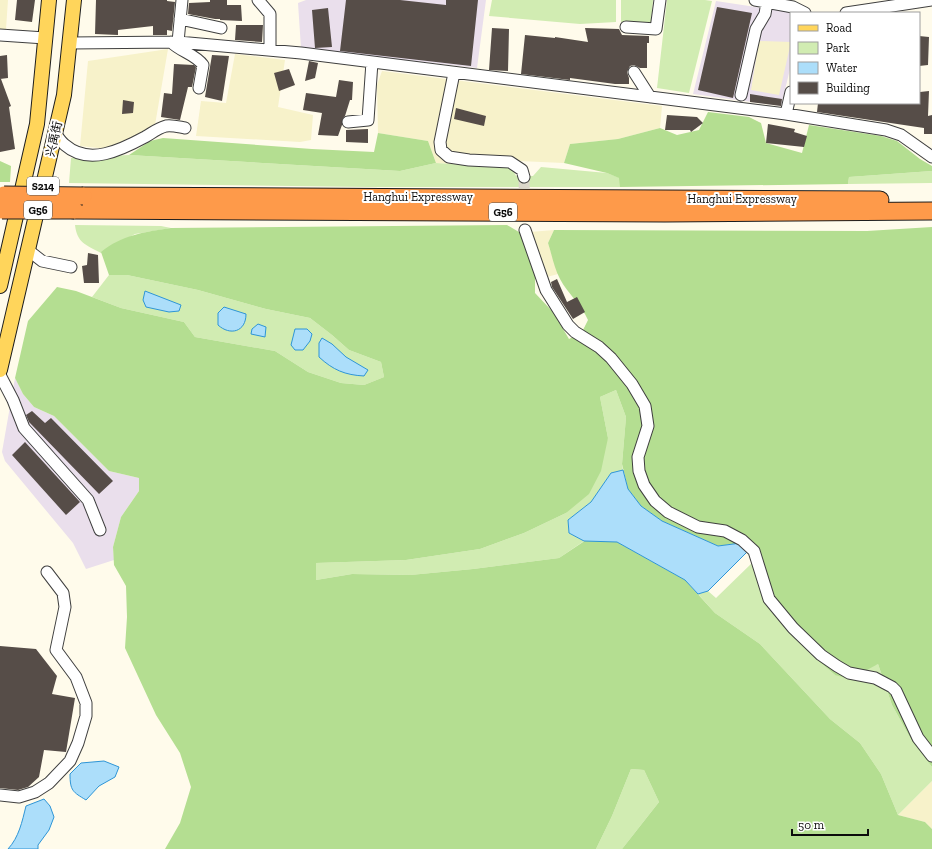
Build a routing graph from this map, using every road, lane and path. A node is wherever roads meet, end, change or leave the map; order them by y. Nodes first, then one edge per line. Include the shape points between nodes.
1 (49, 0) edge
2 (74, 0) edge
3 (182, 0) edge
4 (258, 0) edge
5 (660, 0) edge
6 (755, 0) edge
7 (932, 0) edge
8 (767, 2) junction
9 (904, 9) edge
10 (875, 11) edge
11 (803, 12) edge
12 (860, 12) edge
13 (180, 19) junction
14 (626, 27) dead end
15 (221, 28) dead end
16 (0, 35) edge
17 (45, 38) junction
18 (174, 42) junction
19 (70, 43) junction
20 (270, 50) junction
21 (372, 62) junction
22 (634, 72) dead end
23 (454, 73) junction
24 (199, 88) dead end
25 (741, 96) dead end
26 (790, 96) edge
27 (650, 97) junction
28 (786, 114) junction
29 (348, 122) dead end
30 (185, 128) dead end
31 (55, 133) junction
32 (932, 157) edge
33 (524, 177) tunnel mouth
34 (932, 200) edge
35 (2, 202) edge
36 (932, 211) edge
37 (525, 230) tunnel mouth
38 (28, 250) junction
39 (70, 267) dead end
40 (0, 286) edge
41 (0, 370) edge
42 (0, 375) edge
43 (100, 530) dead end
44 (47, 572) dead end
45 (932, 756) edge
46 (0, 795) edge

1 - 17 main road, 兴禹街 / S214
2 - 19 main road, 兴禹街 / S214
3 - 13 street
4 - 20 street via 270,14
5 - 14 street via 656,29
6 - 8 street
7 - 9 street
8 - 11 street via 793,7
8 - 25 street via 765,14 756,29
9 - 10 street
10 - 12 street
13 - 15 street
13 - 18 street
16 - 17 street
17 - 40 main road, 兴禹街 / S214 via 36,124
18 - 19 street
18 - 20 street
18 - 24 street via 177,48 199,59 203,65
19 - 31 main road, 兴禹街 / S214 via 64,95
20 - 21 street
21 - 23 street
21 - 29 street via 368,120
22 - 27 street
23 - 27 street
23 - 33 street via 440,142 441,150 449,157 510,162 522,170
26 - 28 street
27 - 28 street
28 - 32 street via 886,130 901,135
30 - 31 street via 159,128 118,151 101,155 75,151 65,145
31 - 38 main road, 兴禹街 / S214
34 - 35 highway, Hanghui Expressway / G56, bridge via 83,196
35 - 36 highway, Hanghui Expressway / G56, bridge via 74,210 649,213
37 - 45 street via 546,290 568,325 611,358 632,384 645,406 648,426 638,457 639,471 644,485 655,501 668,512 698,527 725,532 742,540 754,551 769,599 793,628 836,666 849,673 876,678 892,687 918,738
38 - 39 street via 42,261
38 - 41 main road, 兴禹街 / S214
42 - 43 street via 24,428 88,500
44 - 46 street via 63,593 65,607 56,650 76,677 86,703 86,716 70,761 49,783 35,792 19,797

